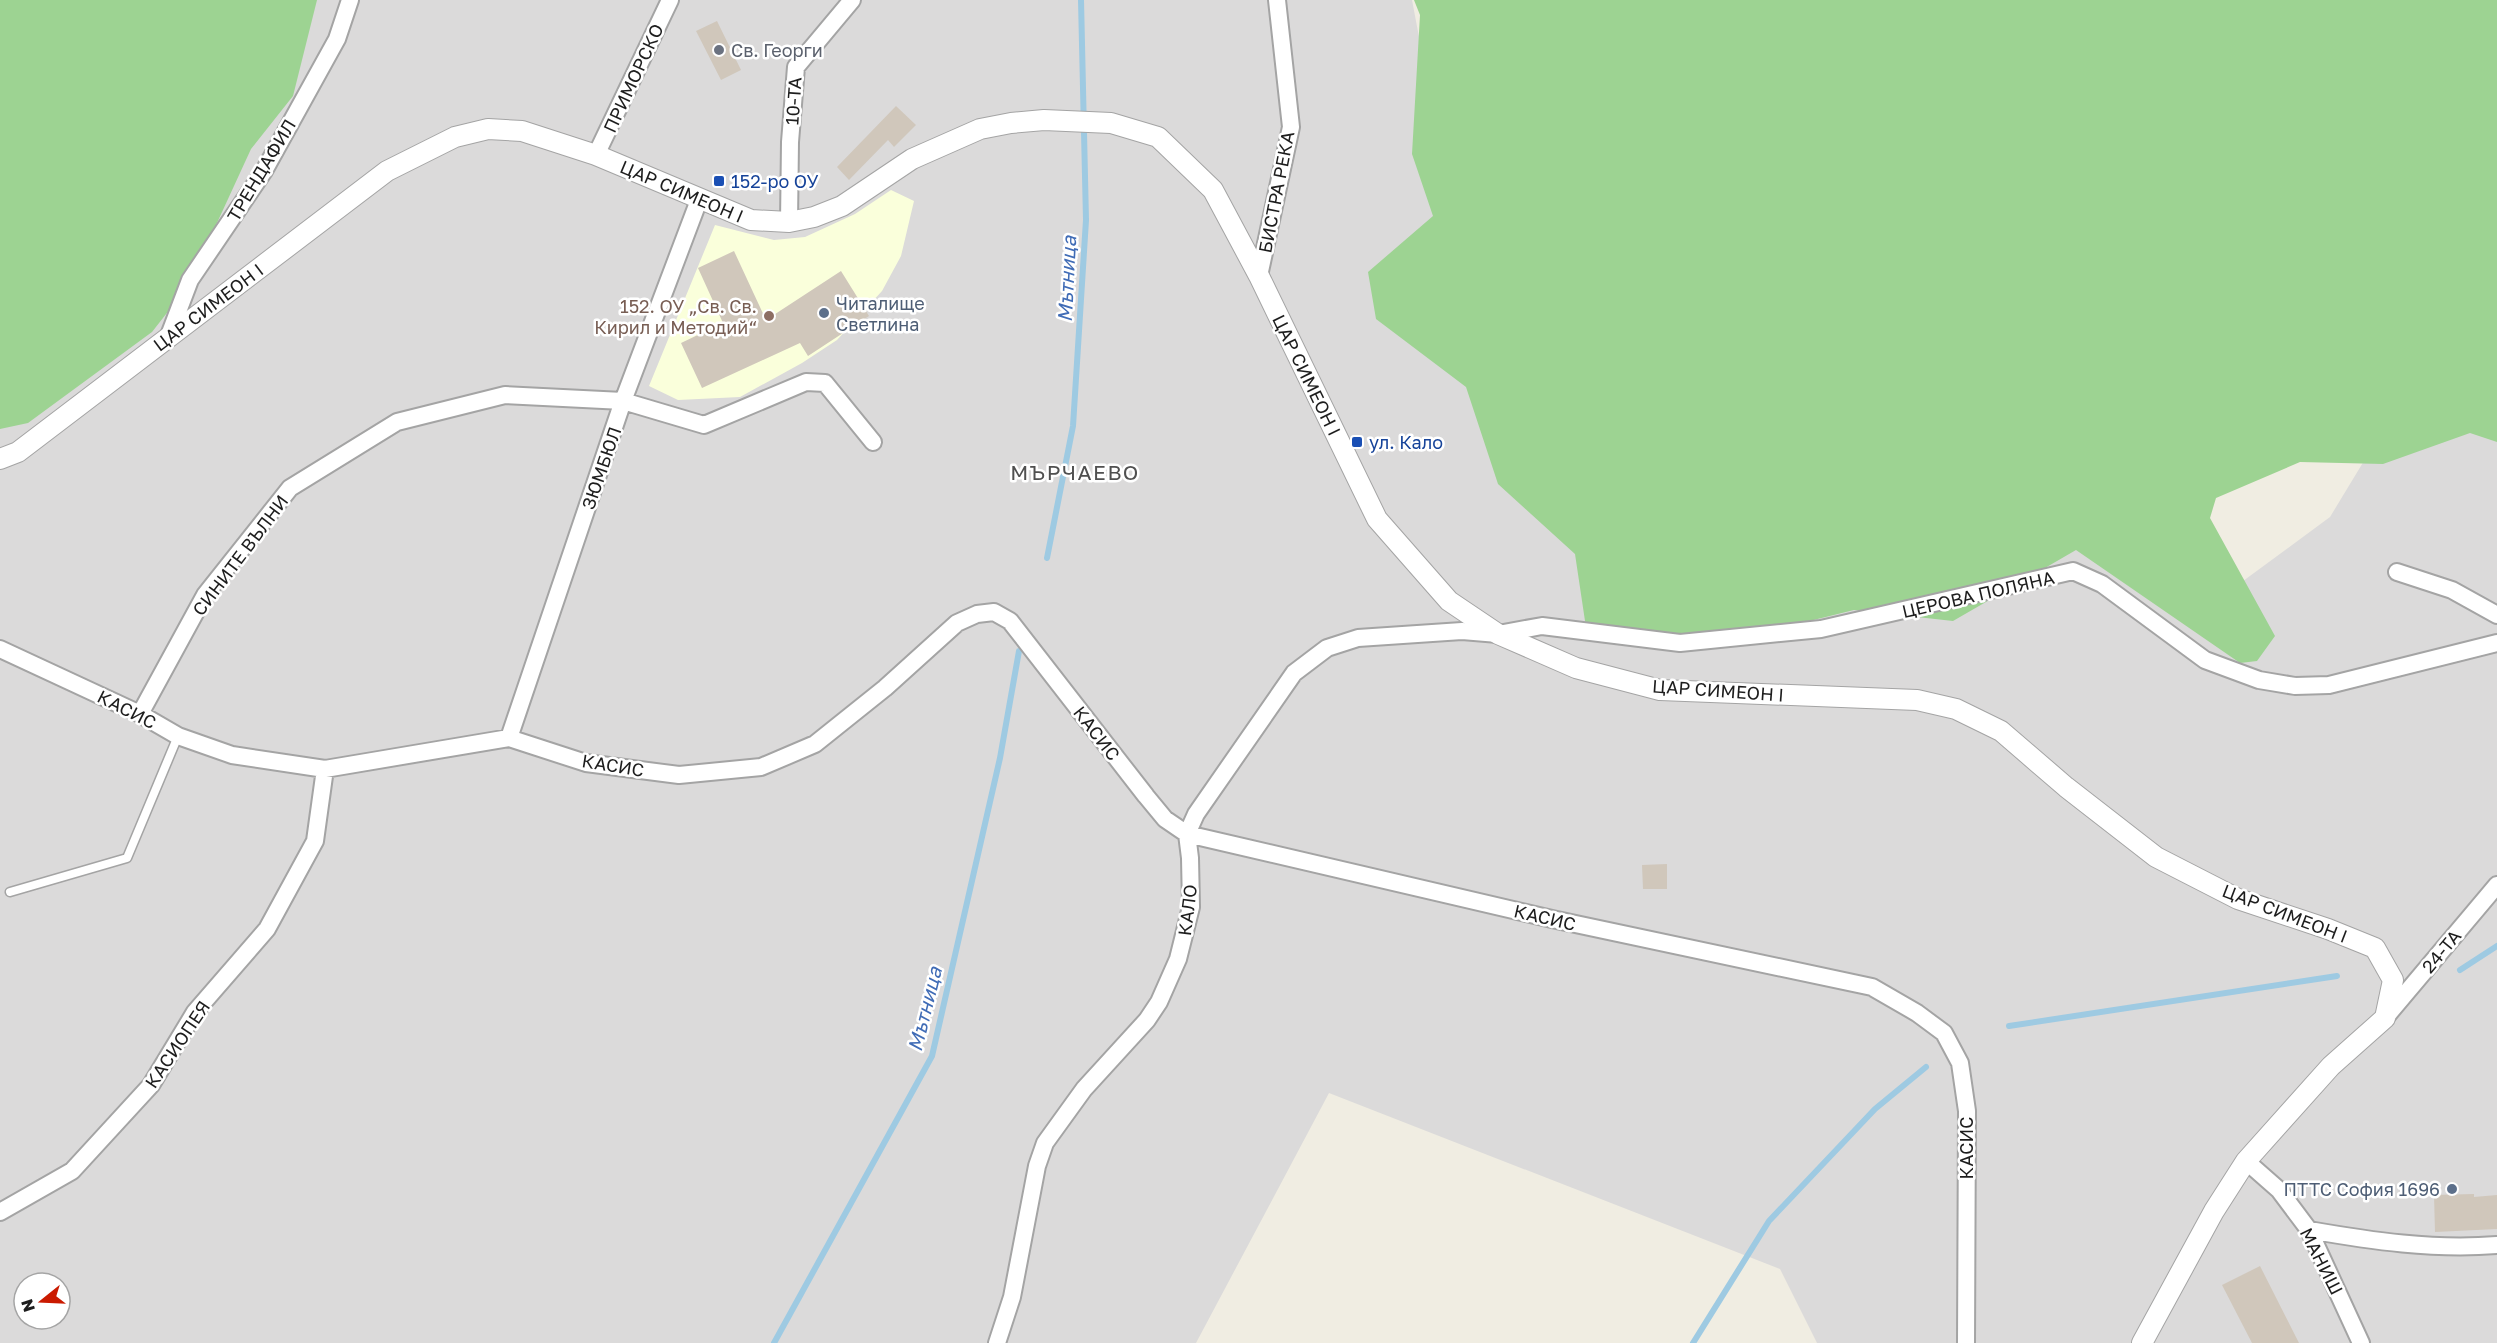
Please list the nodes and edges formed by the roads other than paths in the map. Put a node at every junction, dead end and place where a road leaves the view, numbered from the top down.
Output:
1 (350, 0) edge
2 (670, 0) edge
3 (852, 0) edge
4 (1277, 0) edge
5 (596, 155) junction
6 (699, 200) junction
7 (789, 222) junction
8 (1259, 276) junction
9 (168, 338) junction
10 (623, 401) junction
11 (873, 442) dead end
12 (0, 459) edge
13 (2397, 572) dead end
14 (2497, 615) edge
15 (1498, 634) junction
16 (2497, 643) edge
17 (0, 649) edge
18 (140, 714) junction
19 (178, 736) junction
20 (509, 738) junction
21 (326, 769) junction
22 (1186, 834) junction
23 (2497, 885) edge
24 (10, 892) dead end
25 (2385, 1018) junction
26 (2246, 1161) junction
27 (0, 1212) edge
28 (2309, 1230) junction
29 (2497, 1245) edge
30 (997, 1343) edge
31 (1966, 1343) edge
32 (2142, 1343) edge
33 (2361, 1343) edge

1 - 9 street, ТРЕНДАФИЛ
2 - 5 street, ПРИМОРСКО
3 - 7 street, 10-ТА
4 - 8 street, БИСТРА РЕКА
5 - 6 street, ЦАР СИМЕОН I
5 - 9 street, ЦАР СИМЕОН I
6 - 7 street, ЦАР СИМЕОН I
6 - 10 street, ЗЮМБЮЛ
7 - 8 street, ЦАР СИМЕОН I
8 - 15 street, ЦАР СИМЕОН I
9 - 12 street, ЦАР СИМЕОН I
10 - 11 street, СИНИТЕ ВЪЛНИ
10 - 18 street, СИНИТЕ ВЪЛНИ
10 - 20 street, ЗЮМБЮЛ
13 - 14 street
15 - 16 street, ЦЕРОВА ПОЛЯНА
15 - 22 street
15 - 25 street, ЦАР СИМЕОН I
17 - 18 street, КАСИС
18 - 19 street, КАСИС
19 - 21 street, КАСИС
19 - 24 lane
20 - 21 street, КАСИС
20 - 22 street, КАСИС
21 - 27 street, КАСИОПЕЯ
22 - 30 street, КАЛО
22 - 31 street, КАСИС
23 - 25 street, 24-ТА
25 - 26 street
26 - 28 street, МАНИШ
26 - 32 street
28 - 29 street
28 - 33 street, МАНИШ

